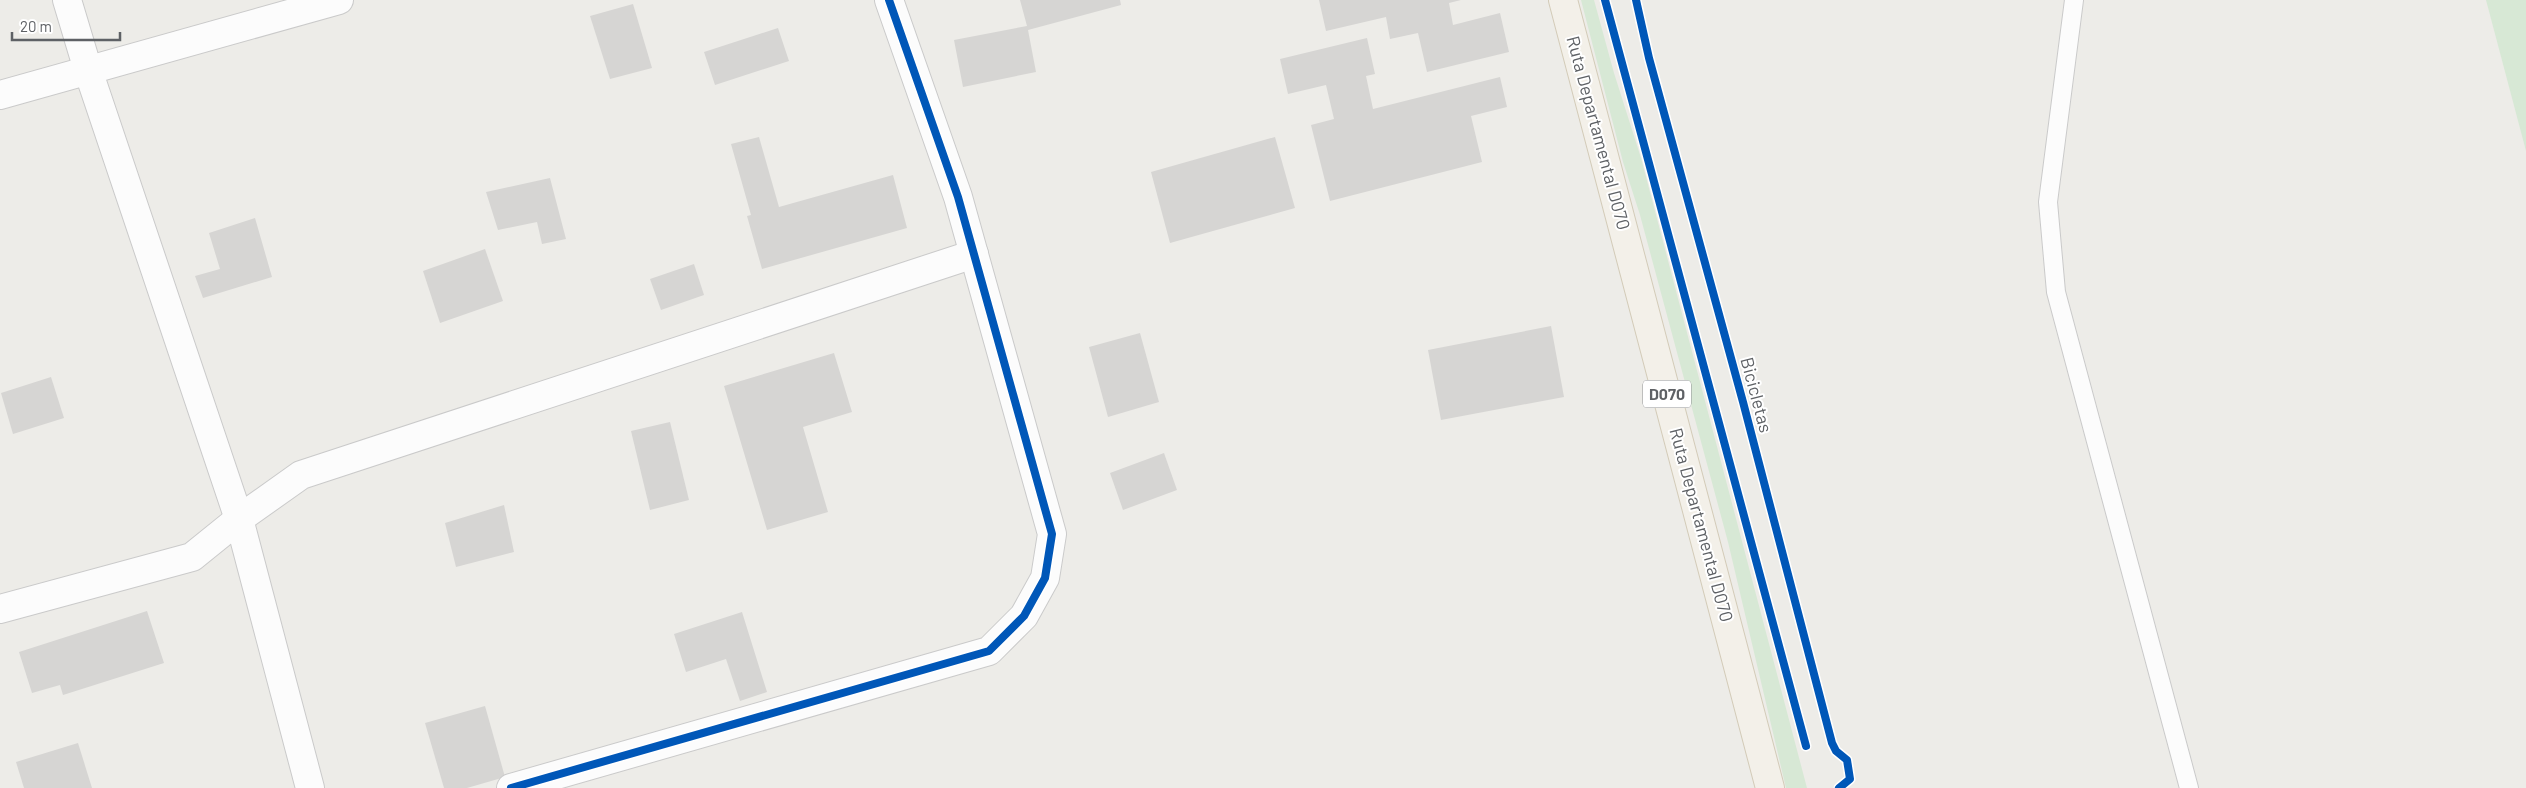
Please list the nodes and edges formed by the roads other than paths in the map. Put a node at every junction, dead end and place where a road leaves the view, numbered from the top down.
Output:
1 (68, 0) edge
2 (340, 0) edge
3 (889, 0) edge
4 (1563, 0) edge
5 (2074, 0) edge
6 (88, 70) junction
7 (0, 95) edge
8 (974, 254) junction
9 (240, 519) junction
10 (0, 609) edge
11 (310, 788) edge
12 (511, 788) edge
13 (1770, 788) edge
14 (2188, 788) edge

1 - 6 street
2 - 6 street
3 - 8 street
4 - 13 main road, Ruta Departamental D070 / D070
5 - 14 lane
6 - 7 street
6 - 9 street
8 - 9 street
8 - 12 street
9 - 10 street
9 - 11 street

